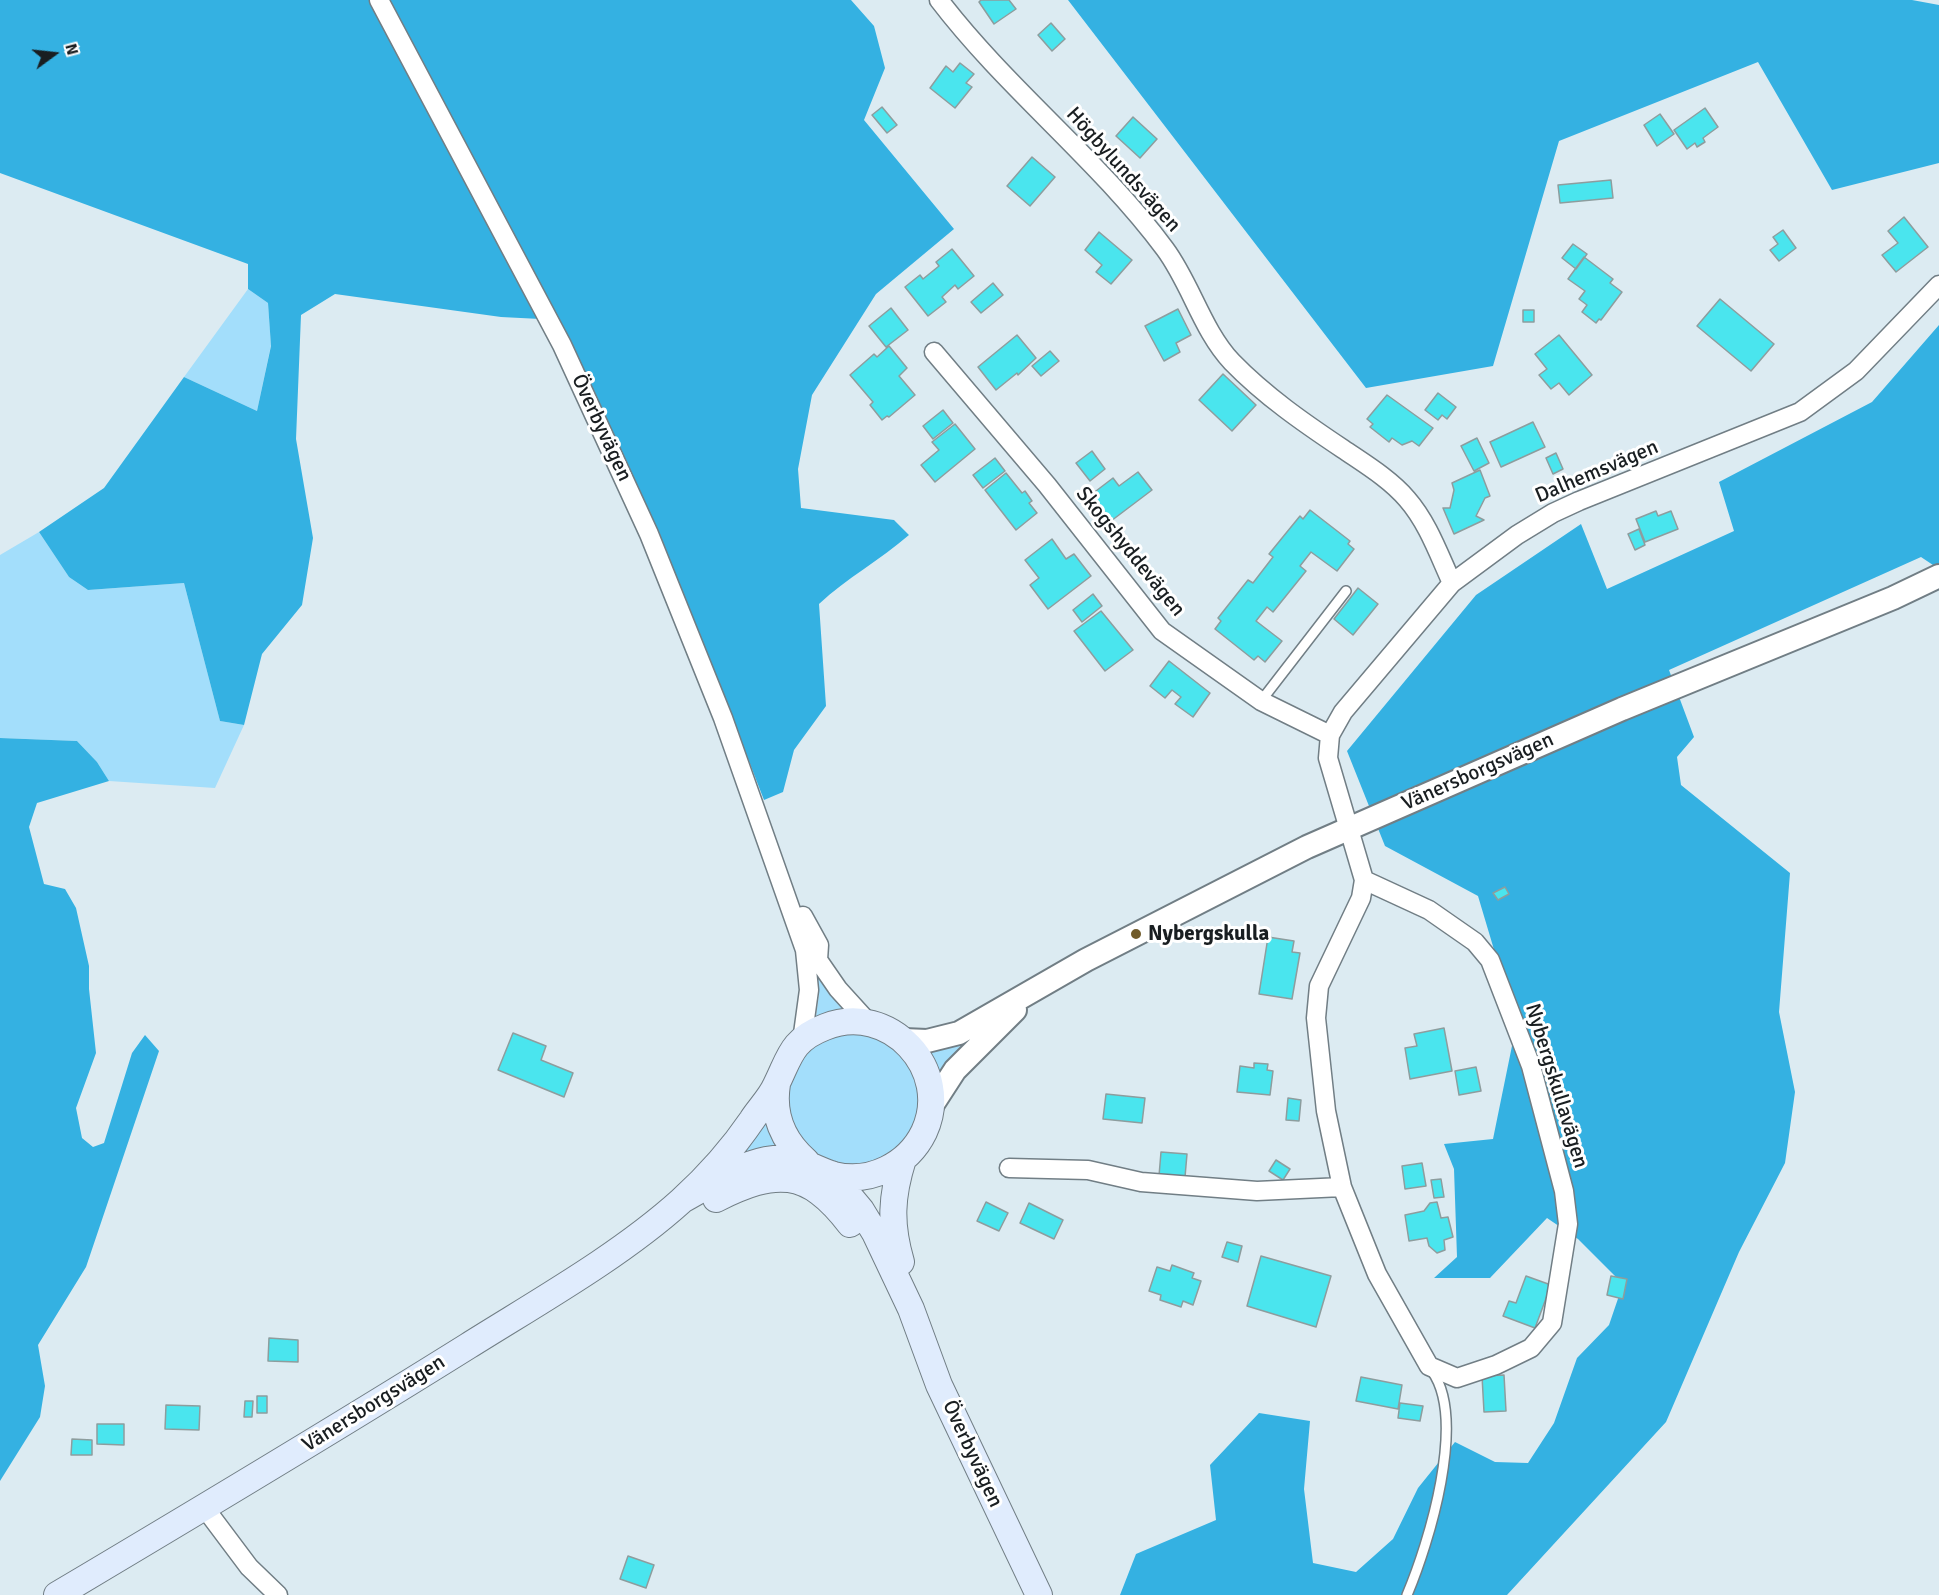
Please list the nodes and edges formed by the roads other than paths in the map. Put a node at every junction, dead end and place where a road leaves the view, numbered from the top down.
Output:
1 (379, 0) edge
2 (939, 0) edge
3 (1939, 285) edge
4 (934, 352) dead end
5 (1939, 576) edge
6 (1452, 583) junction
7 (1346, 591) dead end
8 (1260, 700) junction
9 (1330, 735) junction
10 (1349, 829) junction
11 (781, 875) junction
12 (1364, 880) junction
13 (1030, 993) junction
14 (868, 1022) junction
15 (904, 1040) junction
16 (802, 1041) junction
17 (777, 1084) junction
18 (931, 1107) junction
19 (903, 1159) junction
20 (806, 1161) junction
21 (1009, 1168) dead end
22 (831, 1174) junction
23 (1342, 1187) junction
24 (682, 1200) junction
25 (634, 1238) junction
26 (911, 1309) junction
27 (1429, 1366) junction
28 (939, 1385) junction
29 (204, 1507) junction
30 (57, 1595) edge
31 (278, 1595) edge
32 (1039, 1595) edge
33 (1407, 1595) edge

1 - 11 street, Överbyvägen
2 - 6 street, Högbylundsvägen
3 - 6 street, Dalhemsvägen
4 - 8 street, Skogshyddevägen
5 - 10 street, Vänersborgsvägen
6 - 9 street, Dalhemsvägen
7 - 8 lane
8 - 9 street, Skogshyddevägen
9 - 10 street
10 - 12 street
10 - 13 street, Vänersborgsvägen
11 - 14 street, Överbyvägen
11 - 16 street, Överbyvägen
12 - 23 street
12 - 27 street, Nybergskullavägen
13 - 15 street, Vänersborgsvägen
13 - 18 street, Vänersborgsvägen
14 - 15 main road, Vänersborgsvägen
14 - 16 main road, Vänersborgsvägen
15 - 18 main road
16 - 17 main road, Vänersborgsvägen
17 - 20 main road
17 - 24 main road, Vänersborgsvägen
18 - 19 main road, Vänersborgsvägen
19 - 22 main road, Vänersborgsvägen
19 - 26 main road, Överbyvägen
20 - 22 main road, Vänersborgsvägen
20 - 24 main road, Vänersborgsvägen
21 - 23 street
22 - 26 main road, Överbyvägen
23 - 27 street
24 - 25 main road, Vänersborgsvägen
25 - 28 main road
25 - 29 main road, Vänersborgsvägen
26 - 28 main road, Överbyvägen
27 - 33 lane
28 - 32 main road, Överbyvägen
29 - 30 main road, Vänersborgsvägen
29 - 31 street

